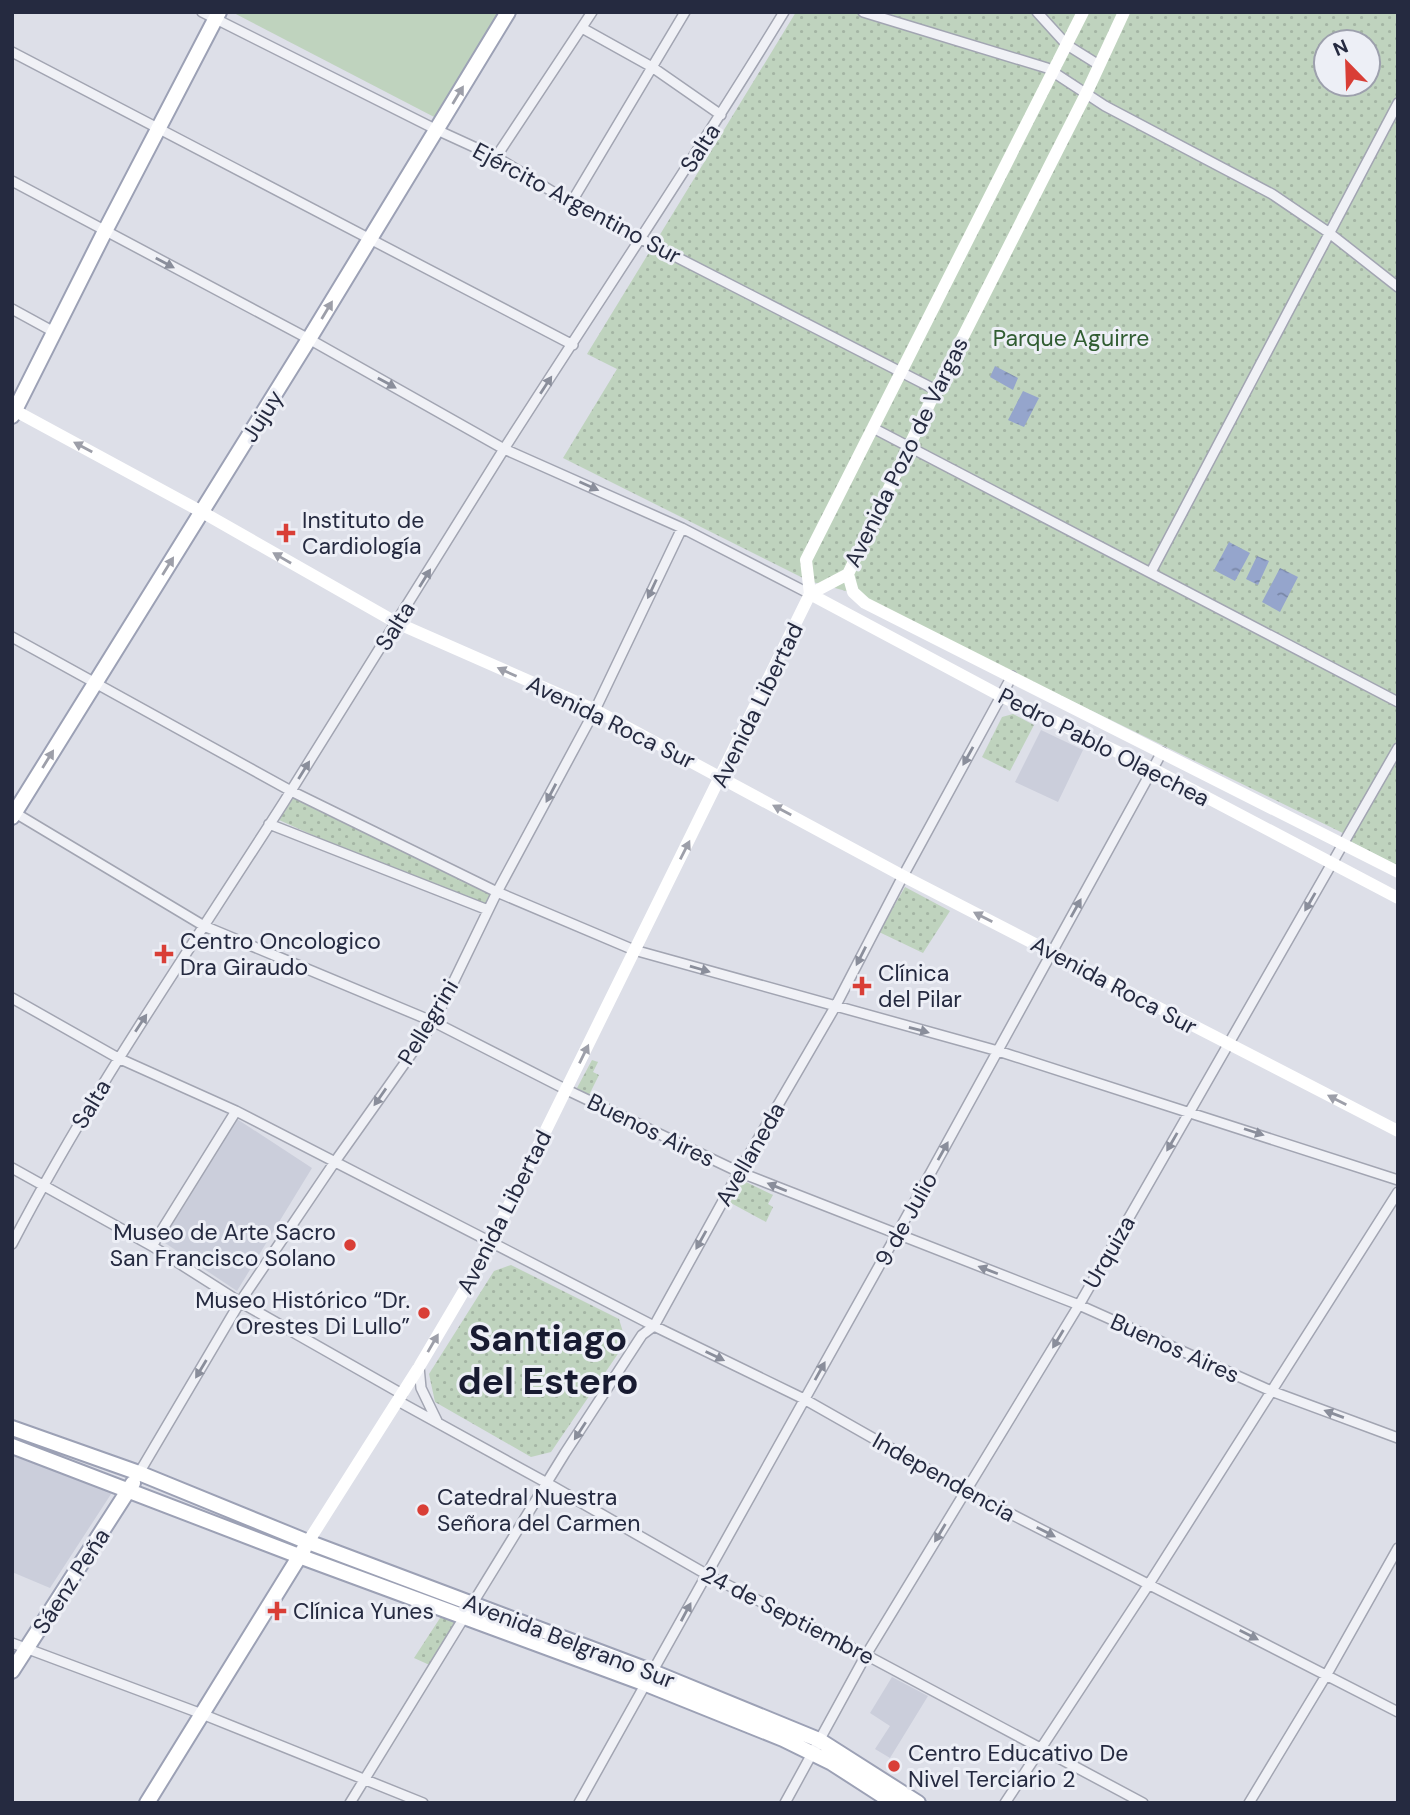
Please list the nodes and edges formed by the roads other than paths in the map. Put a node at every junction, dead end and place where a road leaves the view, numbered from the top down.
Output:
1 (202, 12) edge
2 (508, 12) edge
3 (592, 12) edge
4 (685, 12) edge
5 (784, 12) edge
6 (863, 12) edge
7 (1037, 12) edge
8 (1083, 12) edge
9 (1124, 12) edge
10 (218, 16) edge
11 (582, 28) junction
12 (1068, 45) junction
13 (12, 52) edge
14 (1099, 65) junction
15 (652, 67) junction
16 (1053, 72) junction
17 (1086, 93) junction
18 (1398, 103) edge
19 (721, 115) junction
20 (158, 129) junction
21 (437, 130) junction
22 (496, 157) junction
23 (12, 181) edge
24 (571, 203) junction
25 (105, 230) junction
26 (1328, 232) junction
27 (370, 238) junction
28 (642, 240) junction
29 (1398, 286) edge
30 (12, 309) edge
31 (54, 332) junction
32 (309, 339) junction
33 (573, 345) junction
34 (902, 372) junction
35 (936, 390) junction
36 (13, 412) edge
37 (873, 428) junction
38 (909, 448) junction
39 (504, 449) junction
40 (202, 512) junction
41 (682, 528) junction
42 (1151, 572) junction
43 (848, 574) junction
44 (810, 594) junction
45 (397, 623) junction
46 (12, 637) edge
47 (1012, 676) junction
48 (96, 682) junction
49 (1001, 696) junction
50 (1398, 702) edge
51 (595, 710) junction
52 (1398, 748) edge
53 (1163, 752) junction
54 (1153, 769) junction
55 (722, 778) junction
56 (291, 791) junction
57 (13, 814) edge
58 (269, 824) junction
59 (1344, 843) junction
60 (1331, 864) junction
61 (1398, 872) edge
62 (903, 876) junction
63 (497, 892) junction
64 (1398, 898) edge
65 (488, 910) junction
66 (204, 926) junction
67 (634, 950) junction
68 (1052, 952) junction
69 (12, 998) edge
70 (835, 1007) junction
71 (434, 1022) junction
72 (1228, 1044) junction
73 (998, 1051) junction
74 (118, 1058) junction
75 (567, 1090) junction
76 (236, 1111) junction
77 (1189, 1111) junction
78 (1398, 1131) edge
79 (334, 1163) junction
80 (12, 1168) edge
81 (739, 1172) junction
82 (1398, 1180) edge
83 (42, 1186) junction
84 (1398, 1192) edge
85 (897, 1234) junction
86 (490, 1242) junction
87 (12, 1244) edge
88 (152, 1246) junction
89 (240, 1302) junction
90 (1079, 1305) junction
91 (654, 1326) junction
92 (419, 1367) junction
93 (1271, 1391) junction
94 (400, 1397) junction
95 (804, 1399) junction
96 (437, 1421) junction
97 (12, 1428) edge
98 (1398, 1438) edge
99 (12, 1446) edge
100 (139, 1472) junction
101 (547, 1483) junction
102 (129, 1490) junction
103 (966, 1491) junction
104 (308, 1542) junction
105 (1398, 1548) edge
106 (299, 1556) junction
107 (706, 1574) junction
108 (1149, 1584) junction
109 (473, 1604) junction
110 (466, 1618) junction
111 (12, 1643) edge
112 (27, 1648) junction
113 (866, 1655) junction
114 (12, 1671) edge
115 (1327, 1674) junction
116 (650, 1678) junction
117 (1398, 1712) edge
118 (202, 1714) junction
119 (815, 1746) junction
120 (1040, 1749) junction
121 (363, 1780) junction
122 (147, 1803) edge
123 (349, 1803) edge
124 (423, 1803) edge
125 (579, 1803) edge
126 (785, 1803) edge
127 (894, 1803) edge
128 (918, 1803) edge
129 (1004, 1803) edge
130 (1143, 1803) edge
131 (1249, 1803) edge

1 - 10 street, Ejército Argentino Sur
21 -> 2 main road, Jujuy
3 - 11 street
4 - 15 street
5 - 19 street, Salta
6 - 16 street
7 - 12 street
8 - 12 street, Avenida Pozo de Vargas
9 - 14 street, Avenida Pozo de Vargas
10 - 20 main road
10 - 21 street, Ejército Argentino Sur
11 - 15 street
11 - 22 street
12 - 14 street
12 - 16 street, Avenida Pozo de Vargas
13 - 20 street
14 - 17 street, Avenida Pozo de Vargas
15 - 19 street
15 - 24 street
16 - 17 street
16 - 34 street, Avenida Pozo de Vargas
17 - 26 street
17 - 35 street, Avenida Pozo de Vargas
18 - 26 street
19 - 28 street, Salta
20 - 25 main road
20 - 27 street
21 - 22 street, Ejército Argentino Sur
21 - 27 main road, Jujuy
22 - 24 street, Ejército Argentino Sur
23 - 25 street
24 - 28 street, Ejército Argentino Sur
25 - 31 main road
25 -> 32 street
26 - 29 street
26 - 42 street
32 -> 27 main road, Jujuy
27 - 33 street
28 - 33 street, Salta
28 - 34 street, Ejército Argentino Sur
30 - 31 street
31 - 36 main road
32 -> 39 street
32 - 40 main road, Jujuy
39 -> 33 street, Salta
34 - 35 street, Ejército Argentino Sur
34 - 37 street, Avenida Pozo de Vargas
35 - 38 street, Avenida Pozo de Vargas
40 -> 36 street, Avenida Roca Sur
37 - 38 street
37 - 44 street, Avenida Pozo de Vargas
38 - 42 street
38 - 43 street, Avenida Pozo de Vargas
39 -> 41 street
45 -> 39 street, Salta
45 -> 40 street, Avenida Roca Sur
48 -> 40 main road, Jujuy
41 - 44 street
41 -> 51 street, Pellegrini
42 - 50 street
43 - 44 street, Avenida Pozo de Vargas
43 - 47 street, Pedro Pablo Olaechea
44 - 49 street, Pedro Pablo Olaechea
44 - 55 street, Avenida Libertad
51 -> 45 street, Avenida Roca Sur
56 -> 45 street, Salta
46 - 48 street
47 - 49 street, Avellaneda
47 - 53 street, Pedro Pablo Olaechea
48 - 56 street
57 -> 48 main road, Jujuy
49 - 54 street, Pedro Pablo Olaechea
49 -> 62 street, Avellaneda
51 - 55 street, Avenida Roca Sur
51 -> 63 street, Pellegrini
52 - 59 street, Urquiza
53 - 54 street, 9 de Julio
53 - 59 street, Pedro Pablo Olaechea
54 - 60 street, Pedro Pablo Olaechea
68 -> 54 street, 9 de Julio
62 -> 55 street, Avenida Roca Sur
67 -> 55 street, Avenida Libertad
56 - 58 street, Salta
56 - 63 street
57 - 66 street, Buenos Aires
58 - 65 street
58 - 66 street, Salta
59 - 60 street, Urquiza
59 - 61 street, Pedro Pablo Olaechea
60 - 64 street, Pedro Pablo Olaechea
60 -> 72 street, Urquiza
68 -> 62 street, Avenida Roca Sur
62 -> 70 street, Avellaneda
63 - 65 street, Pellegrini
63 - 67 street
65 - 71 street, Pellegrini
66 - 71 street, Buenos Aires
74 -> 66 street, Salta
67 -> 70 street
75 -> 67 street, Avenida Libertad
68 - 72 street, Avenida Roca Sur
68 - 73 street, 9 de Julio
69 - 74 street, Independencia
70 -> 73 street
70 - 81 street, Avellaneda
71 - 75 street, Buenos Aires
71 -> 79 street, Pellegrini
72 - 77 street, Urquiza
78 -> 72 street, Avenida Roca Sur
73 - 77 street
85 -> 73 street, 9 de Julio
74 - 76 street, Independencia
74 - 83 street, Salta
75 - 81 street, Buenos Aires
75 - 86 street, Avenida Libertad
76 - 79 street, Independencia
76 - 88 street
77 -> 82 street
77 -> 90 street, Urquiza
79 - 86 street, Independencia
79 - 89 street, Pellegrini
80 - 83 street, 24 de Septiembre
85 -> 81 street, Buenos Aires
81 -> 91 street, Avellaneda
83 - 87 street, Salta
83 - 88 street, 24 de Septiembre
84 - 93 street
90 -> 85 street, Buenos Aires
95 -> 85 street, 9 de Julio
86 - 91 street, Independencia
92 -> 86 street, Avenida Libertad
88 - 89 street, 24 de Septiembre
89 - 94 street, 24 de Septiembre
89 -> 100 street, Pellegrini
90 - 93 street, Buenos Aires
90 -> 103 street, Urquiza
91 -> 95 street, Independencia
91 -> 101 street, Avellaneda
92 - 94 street, Avenida Libertad
92 - 96 street
98 -> 93 street, Buenos Aires
93 - 108 street
94 - 96 street, 24 de Septiembre
94 - 104 street, Avenida Libertad
95 - 103 street, Independencia
95 - 107 street, 9 de Julio
96 - 101 street, 24 de Septiembre
97 - 100 main road, Avenida Belgrano Sur
99 - 102 main road, Avenida Belgrano Sur
100 - 102 main road, Pellegrini
100 - 104 main road, Avenida Belgrano Sur
101 - 107 street, 24 de Septiembre
101 - 109 street, Avellaneda
102 - 106 main road, Avenida Belgrano Sur
102 - 112 main road, Sáenz Peña
103 -> 108 street, Independencia
103 -> 113 street, Urquiza
104 - 106 main road, Avenida Libertad
104 - 109 main road, Avenida Belgrano Sur
105 - 115 street
106 - 110 main road, Avenida Belgrano Sur
106 - 118 main road, Avenida Libertad
107 - 113 street, 24 de Septiembre
116 -> 107 street, 9 de Julio
108 -> 115 street, Independencia
108 - 120 street
109 - 110 street, Avellaneda
109 - 116 main road, Avenida Belgrano Sur
110 - 116 main road, Avenida Belgrano Sur
110 - 121 street, Avellaneda
111 - 112 street
112 - 114 main road, Sáenz Peña
112 - 118 street
113 - 119 street, Urquiza
113 - 120 street, 24 de Septiembre
115 - 117 street, Independencia
115 - 131 street
116 - 119 main road, Avenida Belgrano Sur
116 - 125 street, 9 de Julio
118 - 121 street
118 - 122 main road, Avenida Libertad
119 - 126 street, Urquiza
119 - 127 main road, Avenida Belgrano Sur
119 - 128 main road, Avenida Belgrano Sur
120 - 129 street
120 - 130 street, 24 de Septiembre
121 - 123 street, Avellaneda
121 - 124 street

